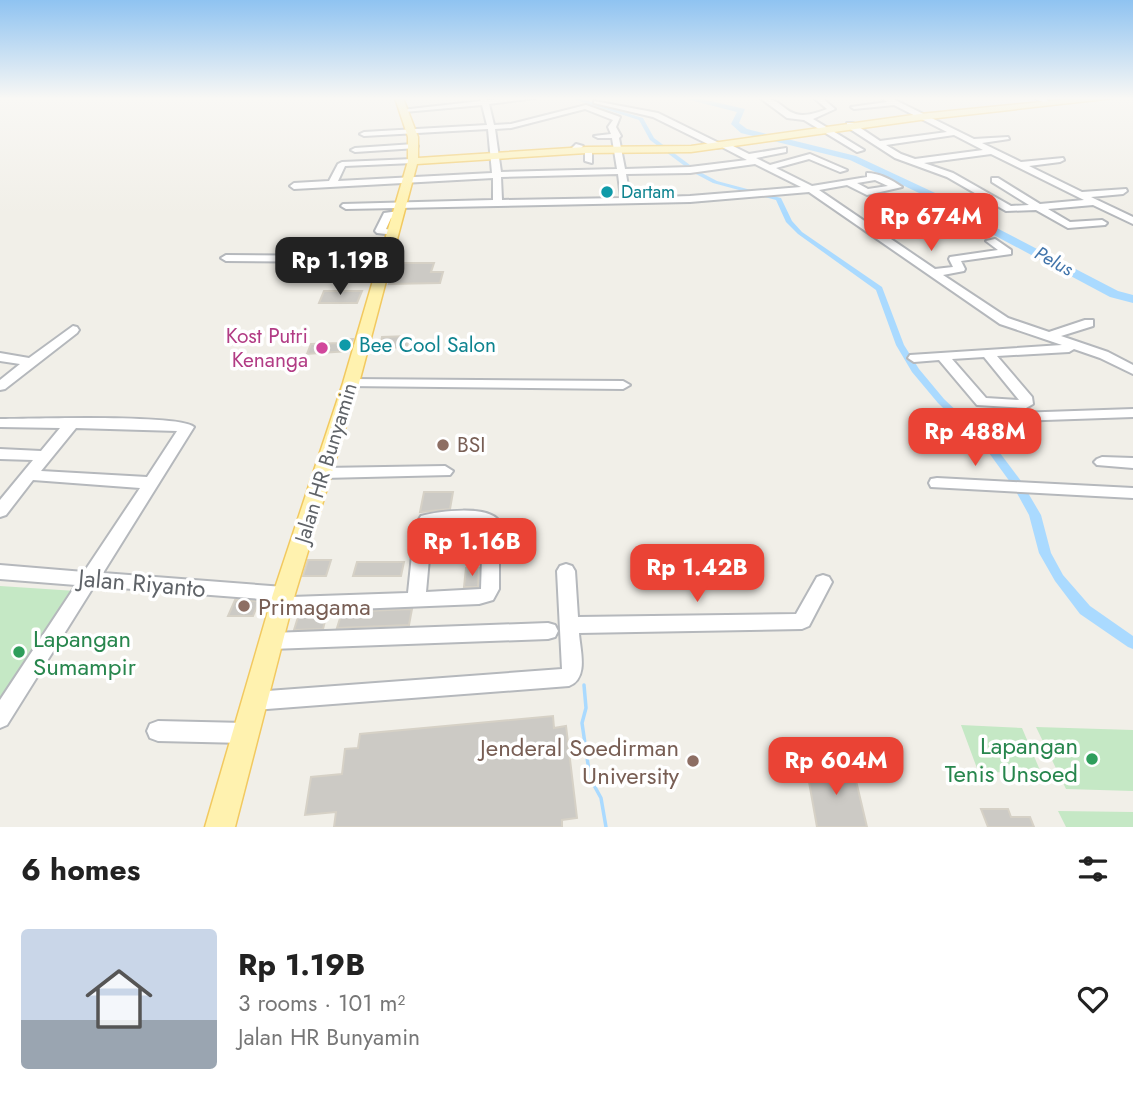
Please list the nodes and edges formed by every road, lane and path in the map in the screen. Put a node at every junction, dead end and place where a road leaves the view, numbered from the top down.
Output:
1 (617, 136) edge
2 (412, 137) edge
3 (491, 137) edge
4 (616, 137) edge
5 (701, 137) edge
6 (781, 137) edge
7 (837, 137) edge
8 (869, 137) edge
9 (920, 137) edge
10 (966, 137) edge
11 (1005, 139) dead end
12 (902, 140) junction
13 (974, 141) junction
14 (877, 144) junction
15 (721, 146) junction
16 (588, 148) junction
17 (616, 149) junction
18 (943, 149) dead end
19 (355, 150) dead end
20 (783, 150) dead end
21 (860, 150) dead end
22 (992, 151) junction
23 (414, 154) junction
24 (493, 156) junction
25 (753, 159) junction
26 (1060, 160) dead end
27 (912, 162) junction
28 (1020, 165) junction
29 (771, 167) junction
30 (930, 168) junction
31 (620, 170) junction
32 (843, 170) dead end
33 (920, 172) dead end
34 (496, 174) junction
35 (1038, 174) junction
36 (878, 177) junction
37 (826, 178) dead end
38 (995, 180) junction
39 (407, 181) junction
40 (848, 182) junction
41 (968, 183) junction
42 (332, 185) junction
43 (294, 186) dead end
44 (811, 190) junction
45 (1124, 191) dead end
46 (1082, 196) junction
47 (626, 200) junction
48 (1096, 202) junction
49 (497, 203) junction
50 (346, 206) dead end
51 (1039, 208) junction
52 (398, 217) junction
53 (1133, 221) edge
54 (1102, 223) dead end
55 (992, 241) dead end
56 (360, 248) dead end
57 (226, 258) dead end
58 (351, 259) junction
59 (383, 262) junction
60 (932, 273) junction
61 (1089, 323) dead end
62 (73, 330) dead end
63 (1046, 337) junction
64 (1079, 347) junction
65 (987, 353) junction
66 (942, 356) junction
67 (914, 358) dead end
68 (3, 360) edge
69 (31, 362) junction
70 (1133, 370) edge
71 (351, 383) junction
72 (623, 385) dead end
73 (0, 386) edge
74 (1133, 413) edge
75 (962, 419) dead end
76 (0, 422) edge
77 (72, 423) junction
78 (0, 454) edge
79 (45, 456) junction
80 (1102, 462) dead end
81 (1133, 463) edge
82 (445, 471) dead end
83 (323, 473) junction
84 (29, 475) junction
85 (151, 482) junction
86 (937, 484) dead end
87 (1133, 493) edge
88 (0, 511) edge
89 (0, 572) edge
90 (566, 572) dead end
91 (91, 578) junction
92 (823, 582) dead end
93 (416, 599) junction
94 (283, 600) junction
95 (571, 625) junction
96 (548, 631) dead end
97 (271, 641) junction
98 (254, 701) junction
99 (0, 718) edge
100 (158, 731) dead end
101 (245, 733) junction
102 (220, 827) edge

1 - 17 street
2 - 23 main road, Jalan HR Bunyamin
3 - 24 street
4 - 16 street
5 - 15 street
6 - 15 main road
7 - 21 street
8 - 14 street
9 - 12 street
10 - 13 street
11 - 13 street
12 - 14 street
12 - 18 street
13 - 22 street
14 - 27 street
15 - 17 main road
15 - 25 street
16 - 17 main road
16 - 24 main road
17 - 31 street
19 - 23 street
20 - 25 street
22 - 27 street
22 - 28 street
23 - 24 main road
23 - 39 main road, Jalan HR Bunyamin
23 - 42 street
24 - 34 street
25 - 29 street
25 - 31 street
26 - 28 street
27 - 30 street
28 - 35 street
29 - 32 street
29 - 44 street
30 - 33 street
30 - 41 street
31 - 34 street
31 - 47 street
34 - 39 street
34 - 49 street
35 - 38 street
35 - 46 street
36 - 37 street
36 - 40 street
36 - 40 street
38 - 41 street
38 - 51 street
39 - 42 street
39 - 52 main road, Jalan HR Bunyamin
40 - 44 street
41 - 51 street
42 - 43 street
44 - 47 street
44 - 60 street
45 - 46 street
46 - 48 street
47 - 49 street
48 - 51 street
48 - 53 street
49 - 52 street
50 - 52 street
51 - 54 street
52 - 59 main road, Jalan HR Bunyamin
55 - 60 street
56 - 58 street
57 - 58 street
58 - 59 street
59 - 71 main road, Jalan HR Bunyamin
60 - 63 street
61 - 63 street
62 - 69 street
63 - 64 street
64 - 65 street
64 - 70 street
65 - 66 street
65 - 66 street
66 - 67 street
68 - 69 street
69 - 73 street
71 - 72 street
71 - 83 main road, Jalan HR Bunyamin
74 - 75 street
76 - 77 street
77 - 79 street
77 - 85 street
78 - 79 street
79 - 84 street
80 - 81 street
82 - 83 street
83 - 94 main road, Jalan HR Bunyamin
84 - 85 street
84 - 88 street
85 - 91 street
86 - 87 street
89 - 91 street, Jalan Riyanto
90 - 95 street
91 - 94 street, Jalan Riyanto
91 - 99 street
92 - 95 street
93 - 93 street, Jalan Riyanto
93 - 94 street, Jalan Riyanto
94 - 97 main road, Jalan HR Bunyamin
95 - 98 street
96 - 97 street
97 - 98 main road, Jalan HR Bunyamin
98 - 101 main road, Jalan HR Bunyamin
100 - 101 street
101 - 102 main road, Jalan HR Bunyamin

